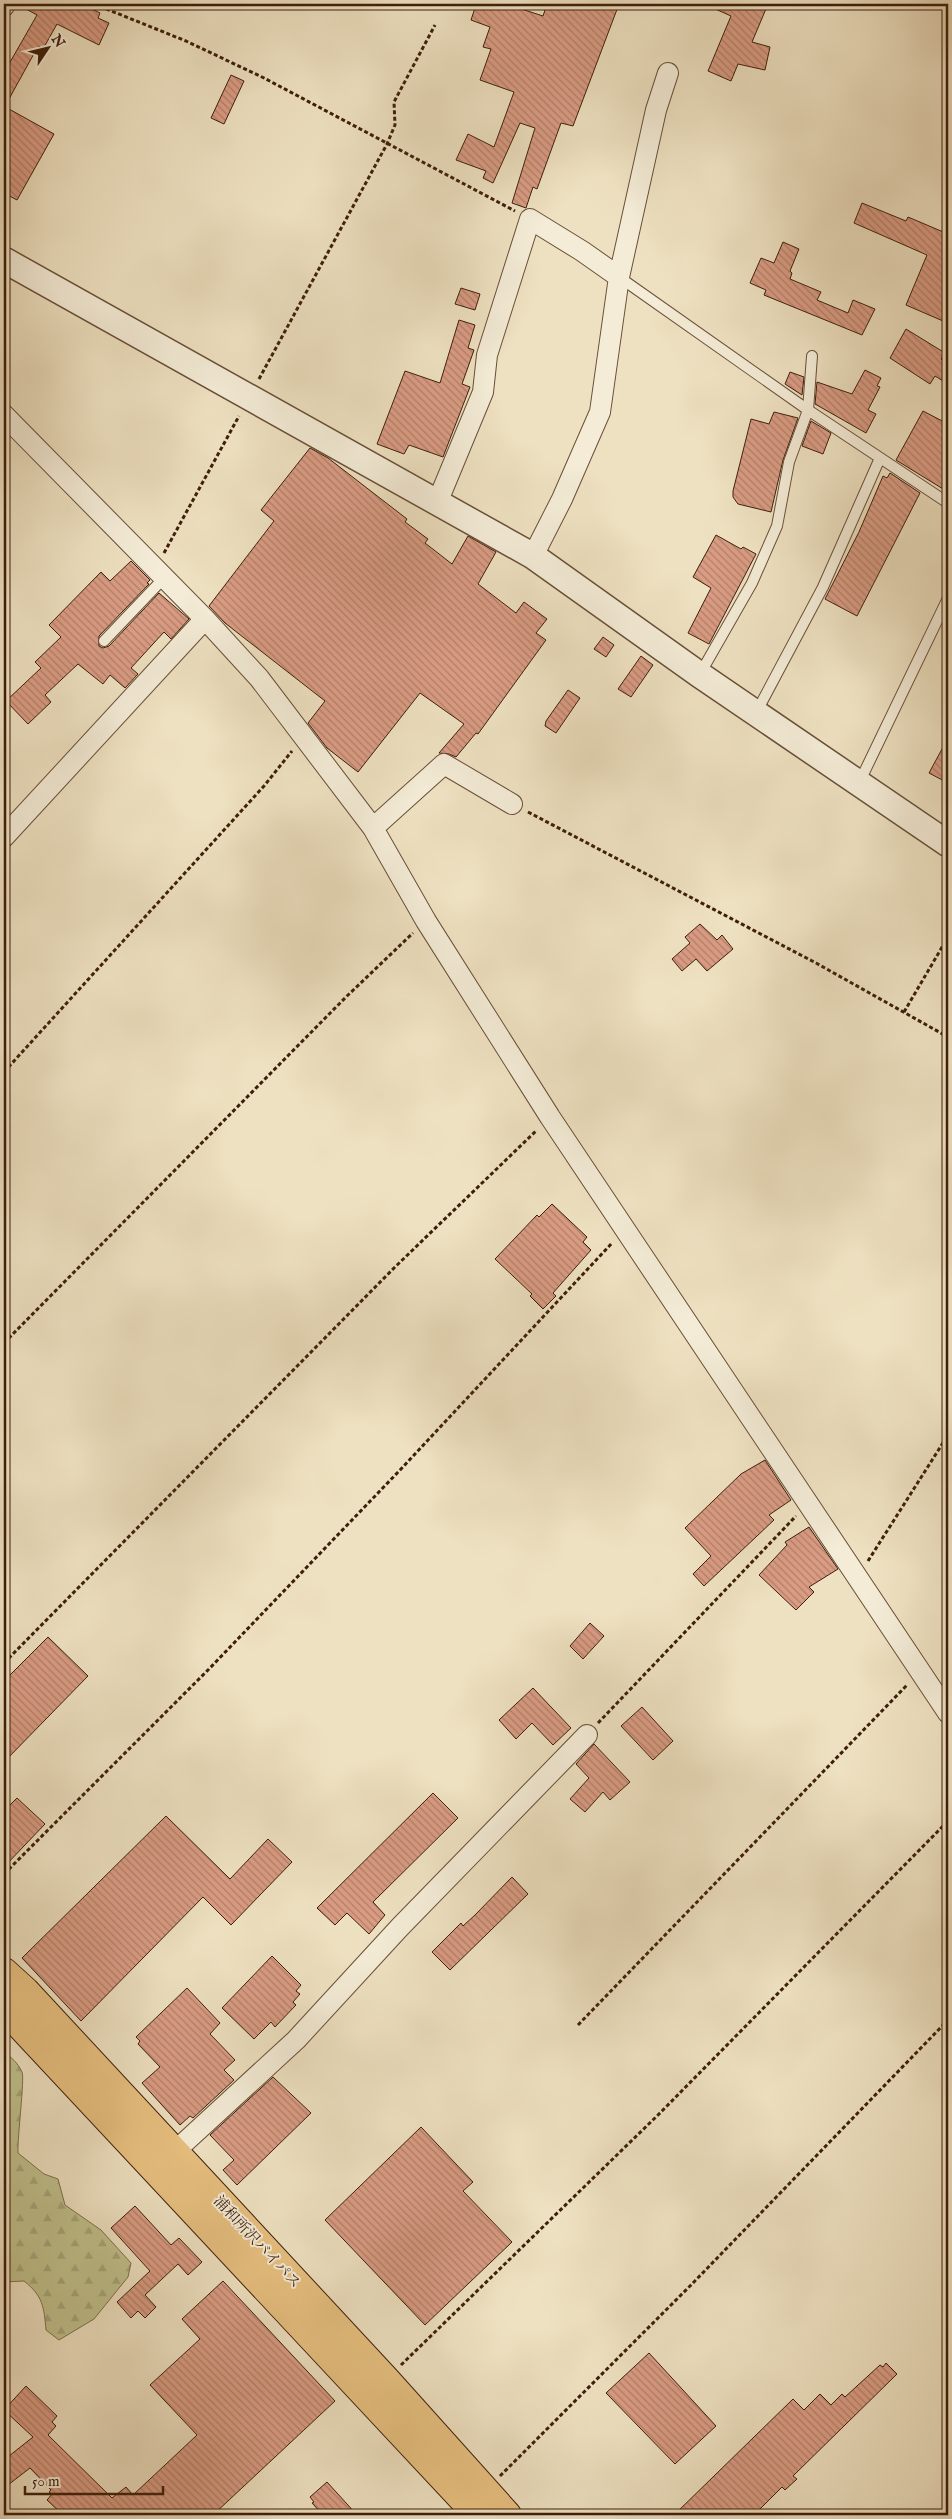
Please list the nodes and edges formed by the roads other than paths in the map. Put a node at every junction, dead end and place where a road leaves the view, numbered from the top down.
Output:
1 (668, 73) dead end
2 (4, 260) edge
3 (619, 277) junction
4 (812, 356) dead end
5 (808, 410) junction
6 (4, 415) edge
7 (880, 458) junction
8 (437, 503) junction
9 (948, 503) edge
10 (533, 556) junction
11 (160, 573) junction
12 (948, 598) edge
13 (205, 618) junction
14 (104, 641) dead end
15 (700, 675) junction
16 (756, 713) junction
17 (859, 783) junction
18 (512, 804) road end
19 (373, 828) junction
20 (4, 837) edge
21 (948, 844) edge
22 (948, 1713) edge
23 (587, 1735) road end
24 (4, 1972) edge
25 (4, 2008) edge
26 (173, 2153) junction
27 (481, 2503) edge
28 (507, 2515) edge

1 - 3 street
2 - 8 street
3 - 5 lane
3 - 8 street
3 - 10 street
4 - 5 lane
5 - 7 lane
5 - 15 lane
6 - 11 street
7 - 9 lane
7 - 16 lane
8 - 10 street
10 - 15 street
11 - 13 street
11 - 14 lane
12 - 17 lane
13 - 19 street
13 - 20 street
15 - 16 street
16 - 17 street
17 - 21 street
18 - 19 street
19 - 22 street
23 - 26 street
24 - 26 highway, 浦和所沢バイパス
25 - 27 highway, 浦和所沢バイパス
26 - 27 highway, 浦和所沢バイパス
27 - 28 highway, 浦和所沢バイパス

